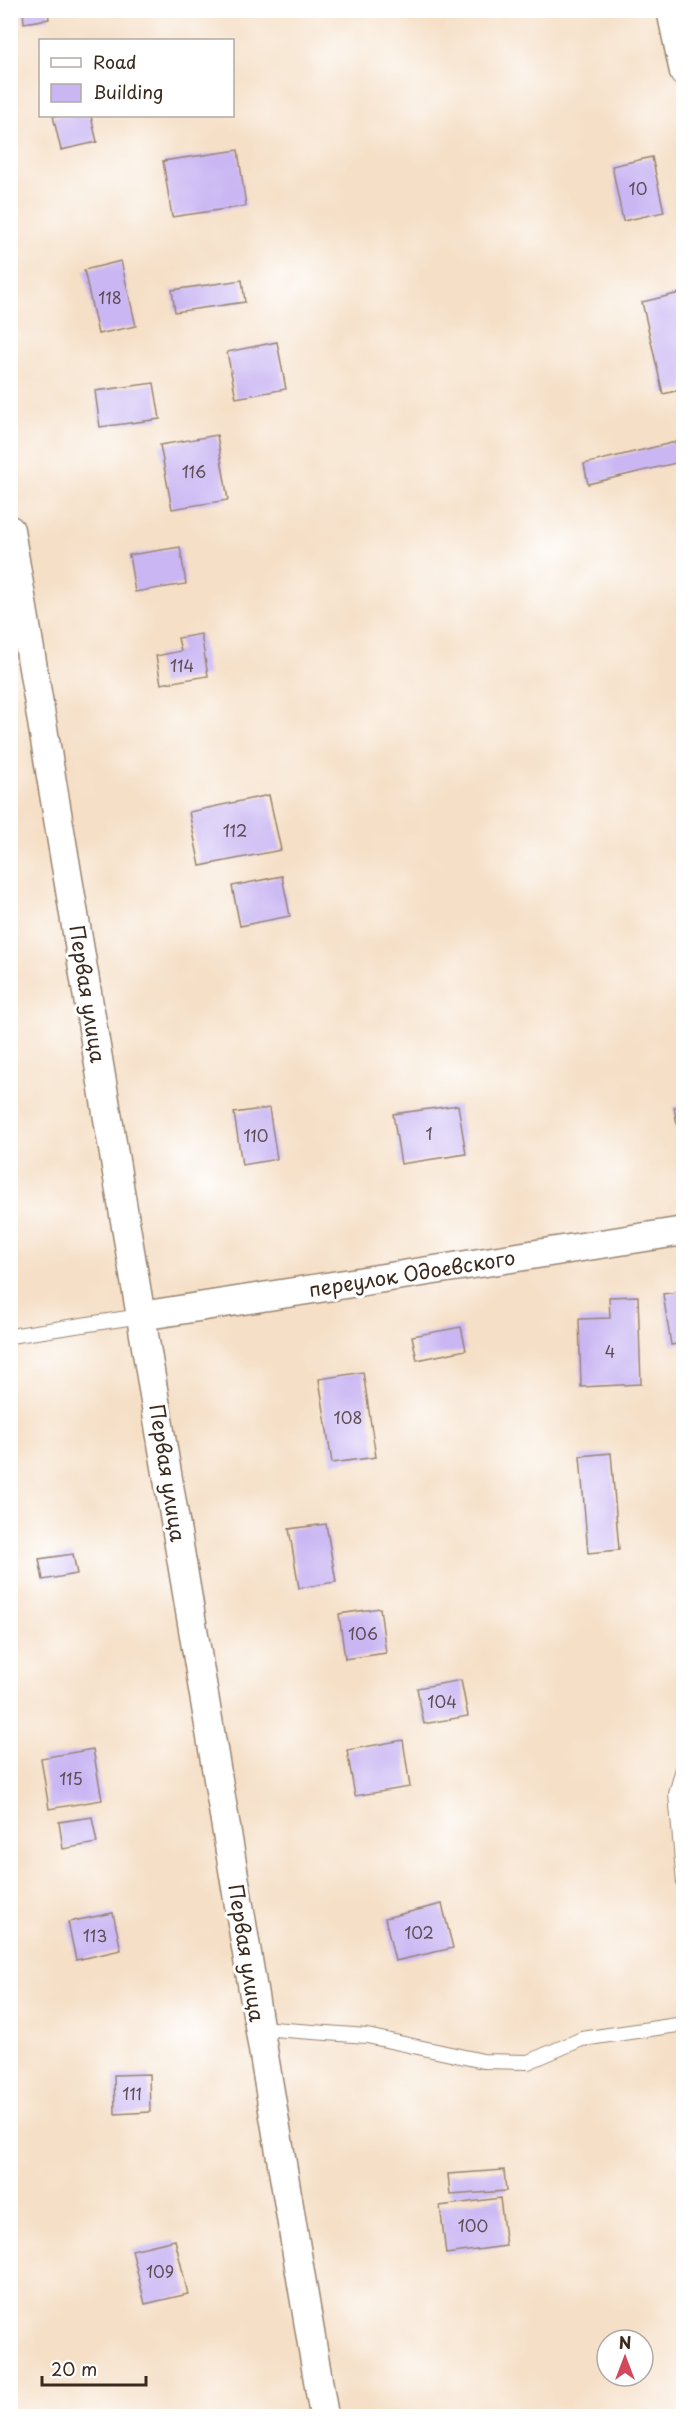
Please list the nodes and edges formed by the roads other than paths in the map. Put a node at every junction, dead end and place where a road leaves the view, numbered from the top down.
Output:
1 (671, 10) edge
2 (684, 72) edge
3 (10, 530) edge
4 (684, 1231) edge
5 (141, 1316) junction
6 (10, 1336) edge
7 (684, 1765) edge
8 (684, 1883) edge
9 (684, 2024) edge
10 (259, 2028) junction
11 (324, 2416) edge

1 - 2 street
3 - 5 street, Первая улица
4 - 5 street, переулок Одоевского
5 - 6 lane
5 - 10 street, Первая улица
7 - 8 lane
9 - 10 lane
10 - 11 street, Первая улица

